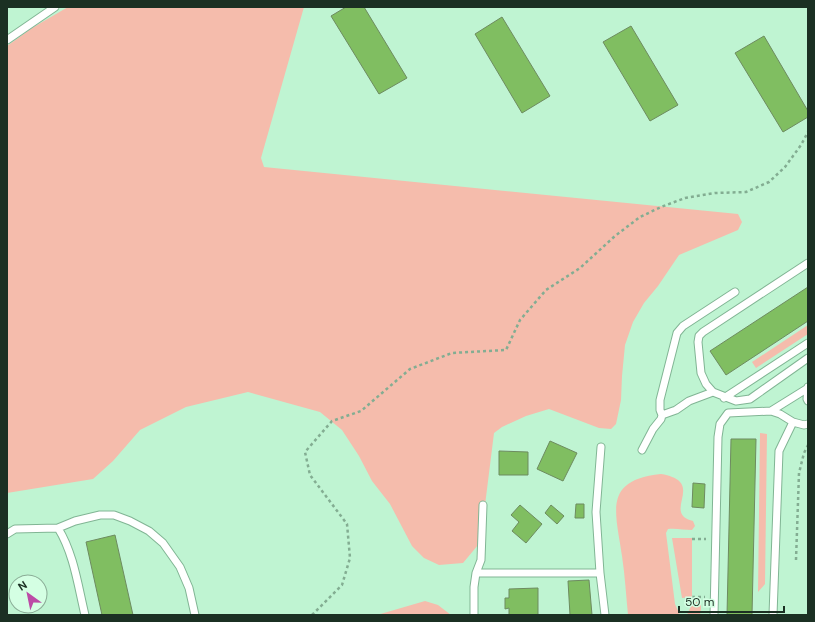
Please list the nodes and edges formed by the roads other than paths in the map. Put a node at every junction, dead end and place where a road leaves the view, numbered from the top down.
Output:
1 (55, 7) edge
2 (7, 40) edge
3 (808, 263) edge
4 (735, 292) dead end
5 (808, 343) edge
6 (808, 358) edge
7 (808, 388) edge
8 (713, 392) junction
9 (724, 398) junction
10 (808, 401) edge
11 (771, 412) junction
12 (662, 415) junction
13 (793, 422) junction
14 (808, 424) edge
15 (601, 446) dead end
16 (642, 450) dead end
17 (483, 505) dead end
18 (58, 528) junction
19 (7, 534) edge
20 (476, 573) junction
21 (600, 573) junction
22 (85, 615) edge
23 (196, 615) edge
24 (474, 615) edge
25 (605, 615) edge
26 (714, 615) edge
27 (773, 615) edge

1 - 2 lane
3 - 8 lane
4 - 12 lane
5 - 9 lane
6 - 9 lane
7 - 10 lane
7 - 11 lane
8 - 9 lane
8 - 12 lane
11 - 13 lane
11 - 26 lane
12 - 16 lane
13 - 14 lane
13 - 27 lane
15 - 21 lane
17 - 20 lane
18 - 19 lane
18 - 22 lane
18 - 23 lane
20 - 21 lane
20 - 24 lane
21 - 25 lane

